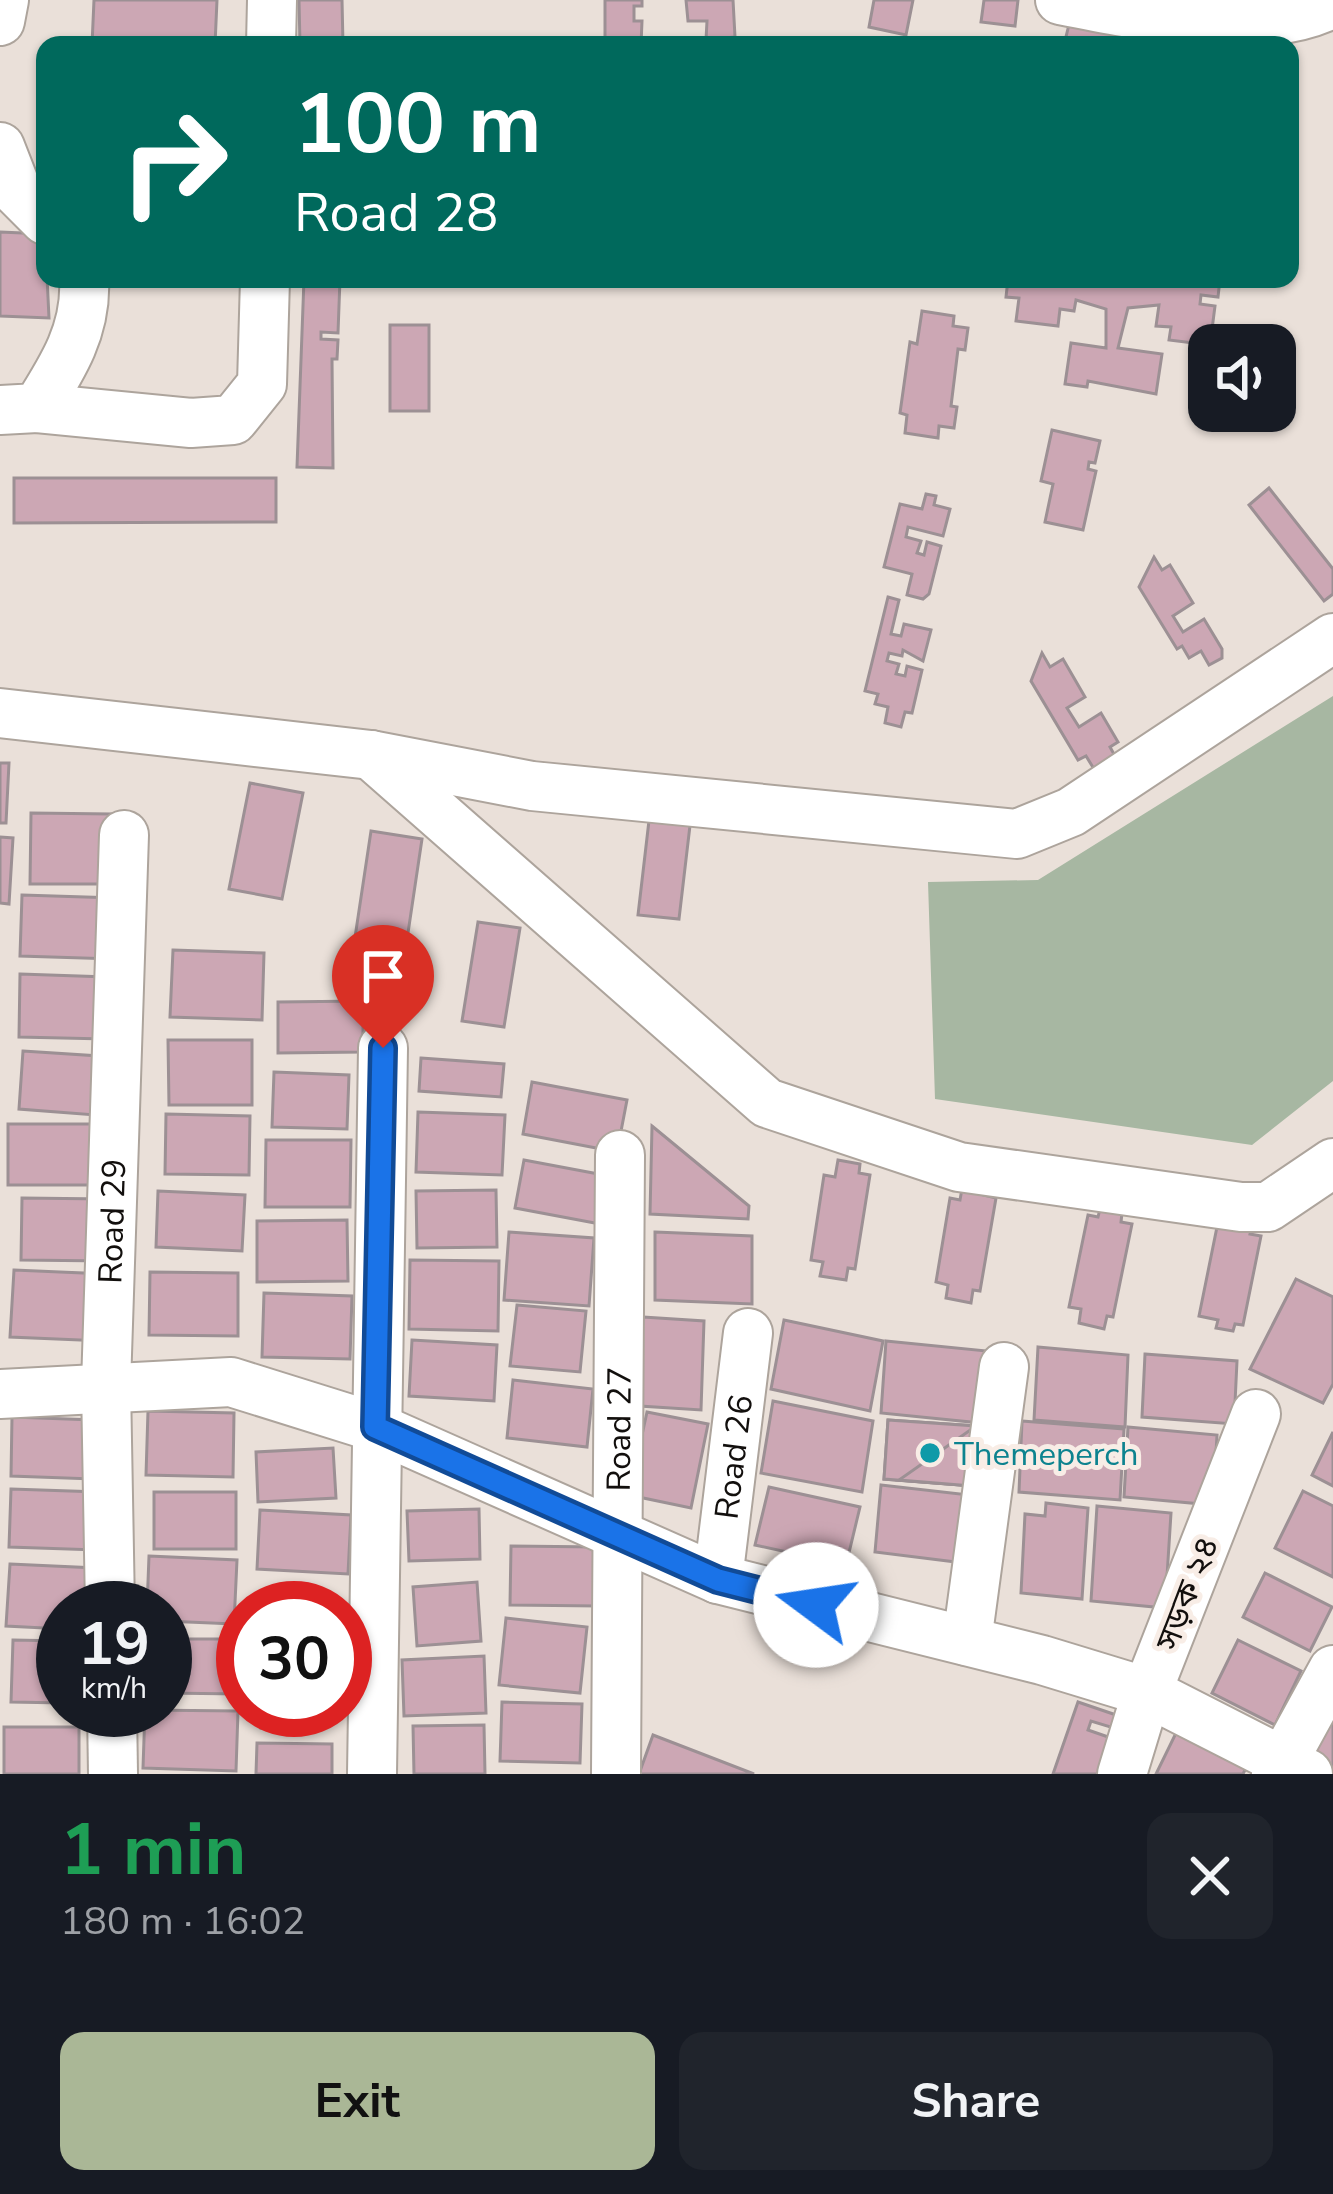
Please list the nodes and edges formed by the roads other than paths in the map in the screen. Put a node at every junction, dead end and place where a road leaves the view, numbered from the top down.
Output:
1 (4, 0) edge
2 (272, 0) edge
3 (1060, 0) edge
4 (1333, 3) edge
5 (0, 21) edge
6 (271, 36) edge
7 (0, 147) edge
8 (36, 211) edge
9 (84, 288) edge
10 (265, 288) edge
11 (18, 409) edge
12 (1333, 638) edge
13 (0, 713) edge
14 (371, 755) junction
15 (124, 835) dead end
16 (383, 1048) dead end
17 (620, 1155) dead end
18 (1333, 1163) edge
19 (748, 1333) dead end
20 (1004, 1366) dead end
21 (106, 1385) junction
22 (0, 1394) edge
23 (1256, 1414) dead end
24 (375, 1427) junction
25 (622, 1537) junction
26 (718, 1580) junction
27 (110, 1581) edge
28 (967, 1641) junction
29 (1333, 1670) edge
30 (1147, 1692) junction
31 (112, 1737) edge
32 (1289, 1770) edge
33 (112, 1774) edge
34 (372, 1774) edge
35 (616, 1774) edge
36 (1122, 1774) edge

1 - 5 street
2 - 6 street
3 - 4 street
7 - 8 street
9 - 11 street
10 - 11 street
12 - 14 street
13 - 14 street
14 - 18 street
15 - 21 street, Road 29
16 - 24 street
17 - 25 street, Road 27
19 - 26 street, Road 26
20 - 28 street
21 - 22 street
21 - 24 street
21 - 27 street, Road 29
23 - 30 street, সড়ক ২৪
24 - 25 street
24 - 34 street
25 - 26 street
25 - 35 street, Road 27
26 - 28 street
28 - 30 street
29 - 32 street
30 - 32 street
30 - 36 street, সড়ক ২৪
31 - 33 street

